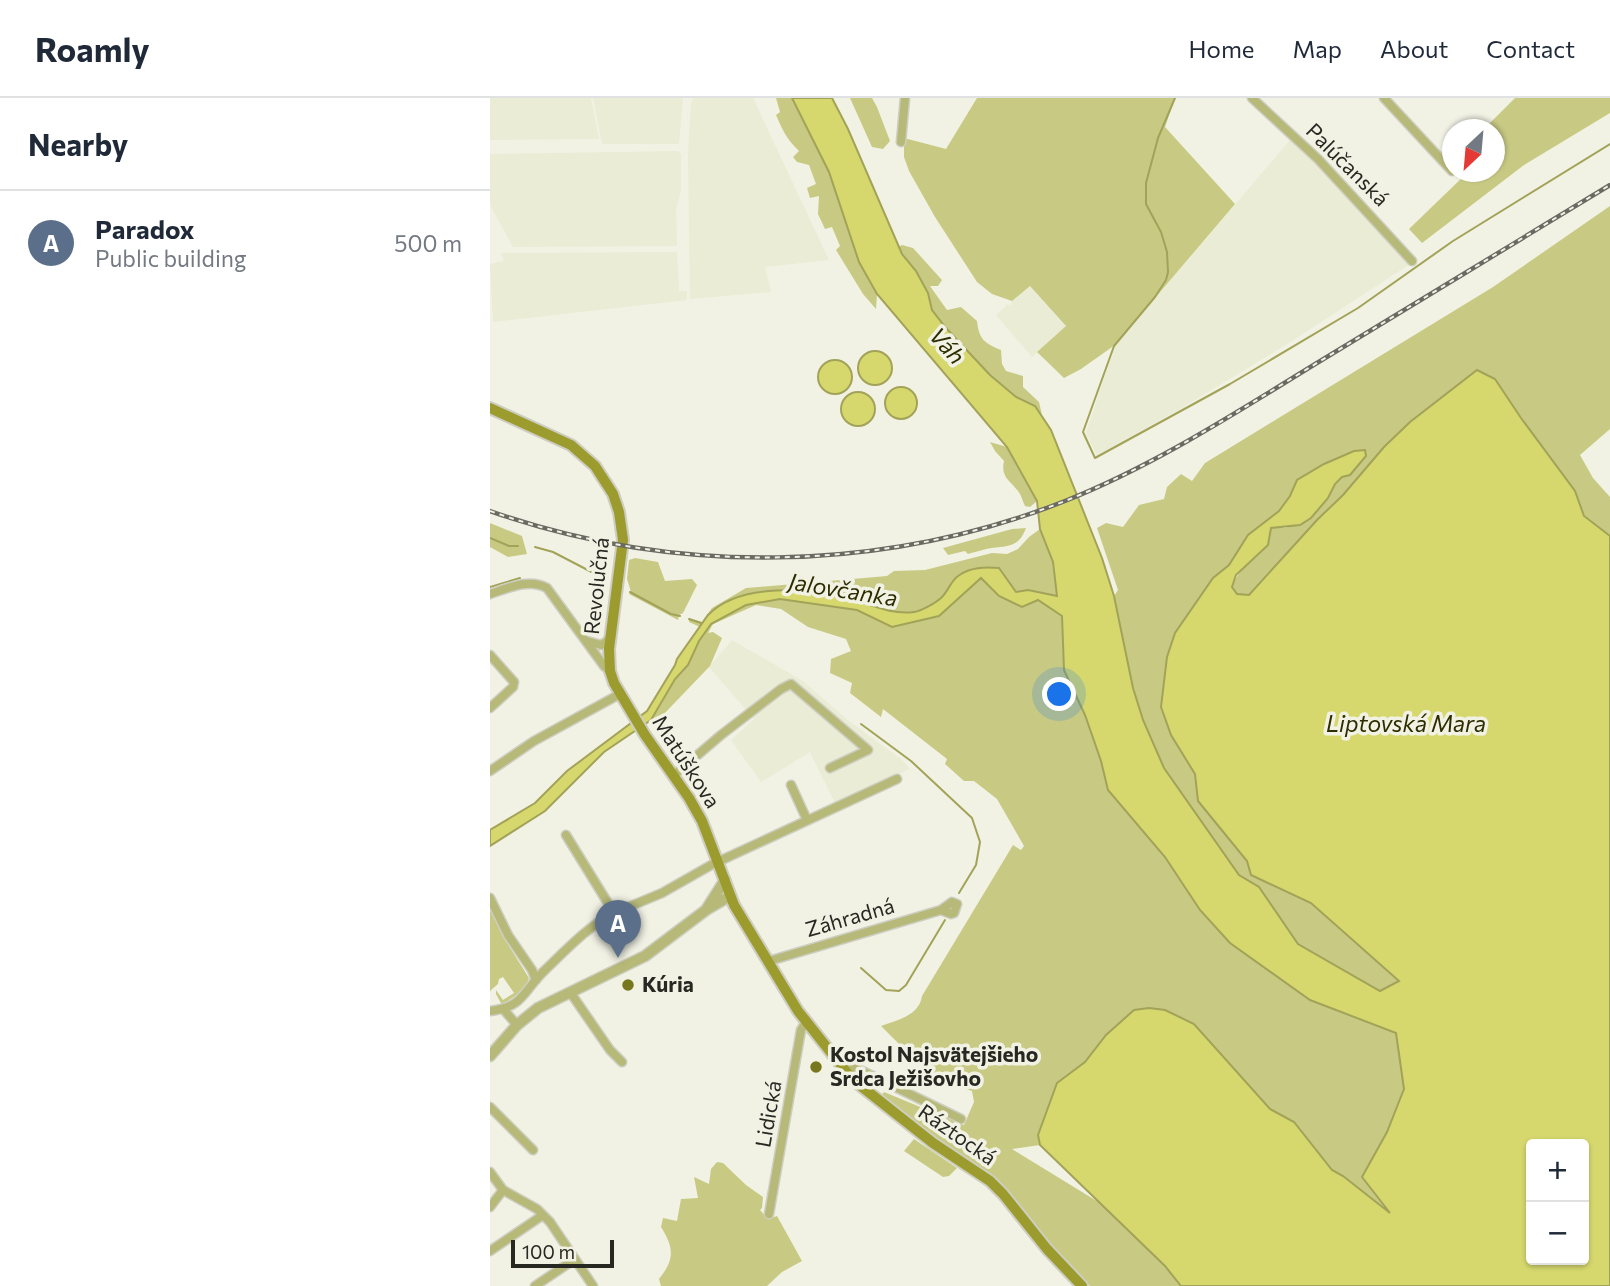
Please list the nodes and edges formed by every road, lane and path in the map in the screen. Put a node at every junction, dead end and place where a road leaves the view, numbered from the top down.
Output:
1 (905, 98) edge
2 (1252, 98) edge
3 (1384, 98) edge
4 (901, 142) dead end
5 (1442, 159) edge
6 (1412, 261) dead end
7 (490, 408) edge
8 (490, 594) edge
9 (611, 636) junction
10 (586, 641) junction
11 (490, 655) edge
12 (610, 671) junction
13 (620, 695) junction
14 (490, 708) edge
15 (830, 768) dead end
16 (490, 771) edge
17 (673, 776) junction
18 (897, 779) dead end
19 (791, 785) dead end
20 (807, 820) junction
21 (566, 835) dead end
22 (719, 862) junction
23 (724, 880) junction
24 (730, 896) junction
25 (490, 898) edge
26 (709, 908) junction
27 (941, 910) dead end
28 (738, 912) junction
29 (614, 913) junction
30 (769, 961) junction
31 (536, 980) junction
32 (570, 992) junction
33 (522, 998) junction
34 (503, 1010) junction
35 (490, 1011) edge
36 (533, 1012) junction
37 (806, 1022) junction
38 (517, 1025) junction
39 (490, 1056) edge
40 (622, 1062) dead end
41 (843, 1069) junction
42 (490, 1107) edge
43 (961, 1119) dead end
44 (533, 1150) dead end
45 (490, 1172) edge
46 (503, 1190) junction
47 (490, 1206) edge
48 (769, 1214) dead end
49 (543, 1215) junction
50 (490, 1251) edge
51 (575, 1259) junction
52 (535, 1286) edge
53 (593, 1286) edge
54 (1083, 1286) edge

1 - 4 street
2 - 6 street, Palúčanská
3 - 5 street
7 - 9 main road, Revolučná
8 - 10 street, Matúškova
9 - 10 street
9 - 12 main road, Revolučná
10 - 12 street, Matúškova
11 - 14 street
12 - 13 main road, Matúškova
13 - 16 street
13 - 17 main road, Matúškova
15 - 17 street
17 - 22 main road, Matúškova
18 - 20 street
19 - 20 street
20 - 22 street
21 - 29 street
22 - 23 main road, Matúškova
22 - 29 street
23 - 24 main road, Matúškova
23 - 26 street
24 - 26 street
24 - 28 main road, Matúškova
25 - 31 street
26 - 28 street
26 - 32 street
27 - 30 street, Záhradná
28 - 30 main road, Ráztocká
29 - 31 street
30 - 37 main road, Ráztocká
31 - 33 street
32 - 36 street
32 - 40 street
33 - 34 street
33 - 36 street
34 - 35 street
34 - 38 street
36 - 38 street
37 - 41 main road, Ráztocká
37 - 48 street, Lidická
38 - 39 street
41 - 43 street
41 - 54 main road, Ráztocká
42 - 44 street
45 - 46 street
46 - 47 street
46 - 49 street
49 - 50 street
49 - 51 street
51 - 52 street
51 - 53 street

